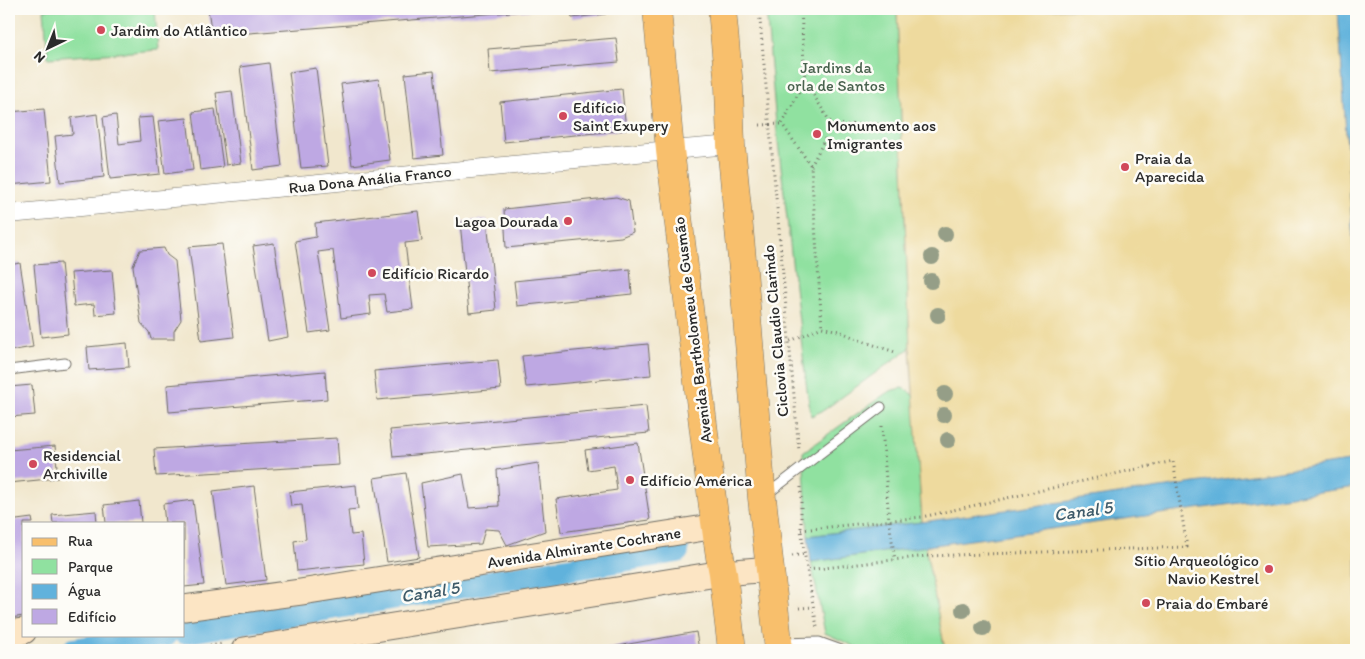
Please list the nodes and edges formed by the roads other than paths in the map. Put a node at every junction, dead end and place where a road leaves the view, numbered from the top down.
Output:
1 (657, 9) edge
2 (722, 9) edge
3 (732, 145) junction
4 (670, 150) junction
5 (9, 214) edge
6 (65, 364) dead end
7 (9, 370) edge
8 (881, 407) road end
9 (762, 498) junction
10 (717, 526) junction
11 (770, 569) junction
12 (724, 574) junction
13 (185, 608) edge
14 (22, 631) edge
15 (9, 633) edge
16 (778, 647) edge
17 (244, 650) edge
18 (732, 650) edge
19 (841, 650) edge

1 - 4 main road, Avenida Bartholomeu de Gusmão
2 - 3 main road
3 - 4 street, Rua Dona Anália Franco
3 - 9 main road
4 - 5 street, Rua Dona Anália Franco
4 - 10 main road, Avenida Bartholomeu de Gusmão
6 - 7 lane
8 - 9 lane
9 - 11 main road
10 - 12 main road, Avenida Bartholomeu de Gusmão
10 - 13 main road, Avenida Almirante Cochrane
11 - 12 main road
11 - 16 main road
12 - 17 main road
12 - 18 main road, Avenida Bartholomeu de Gusmão
14 - 15 main road
16 - 19 lane

